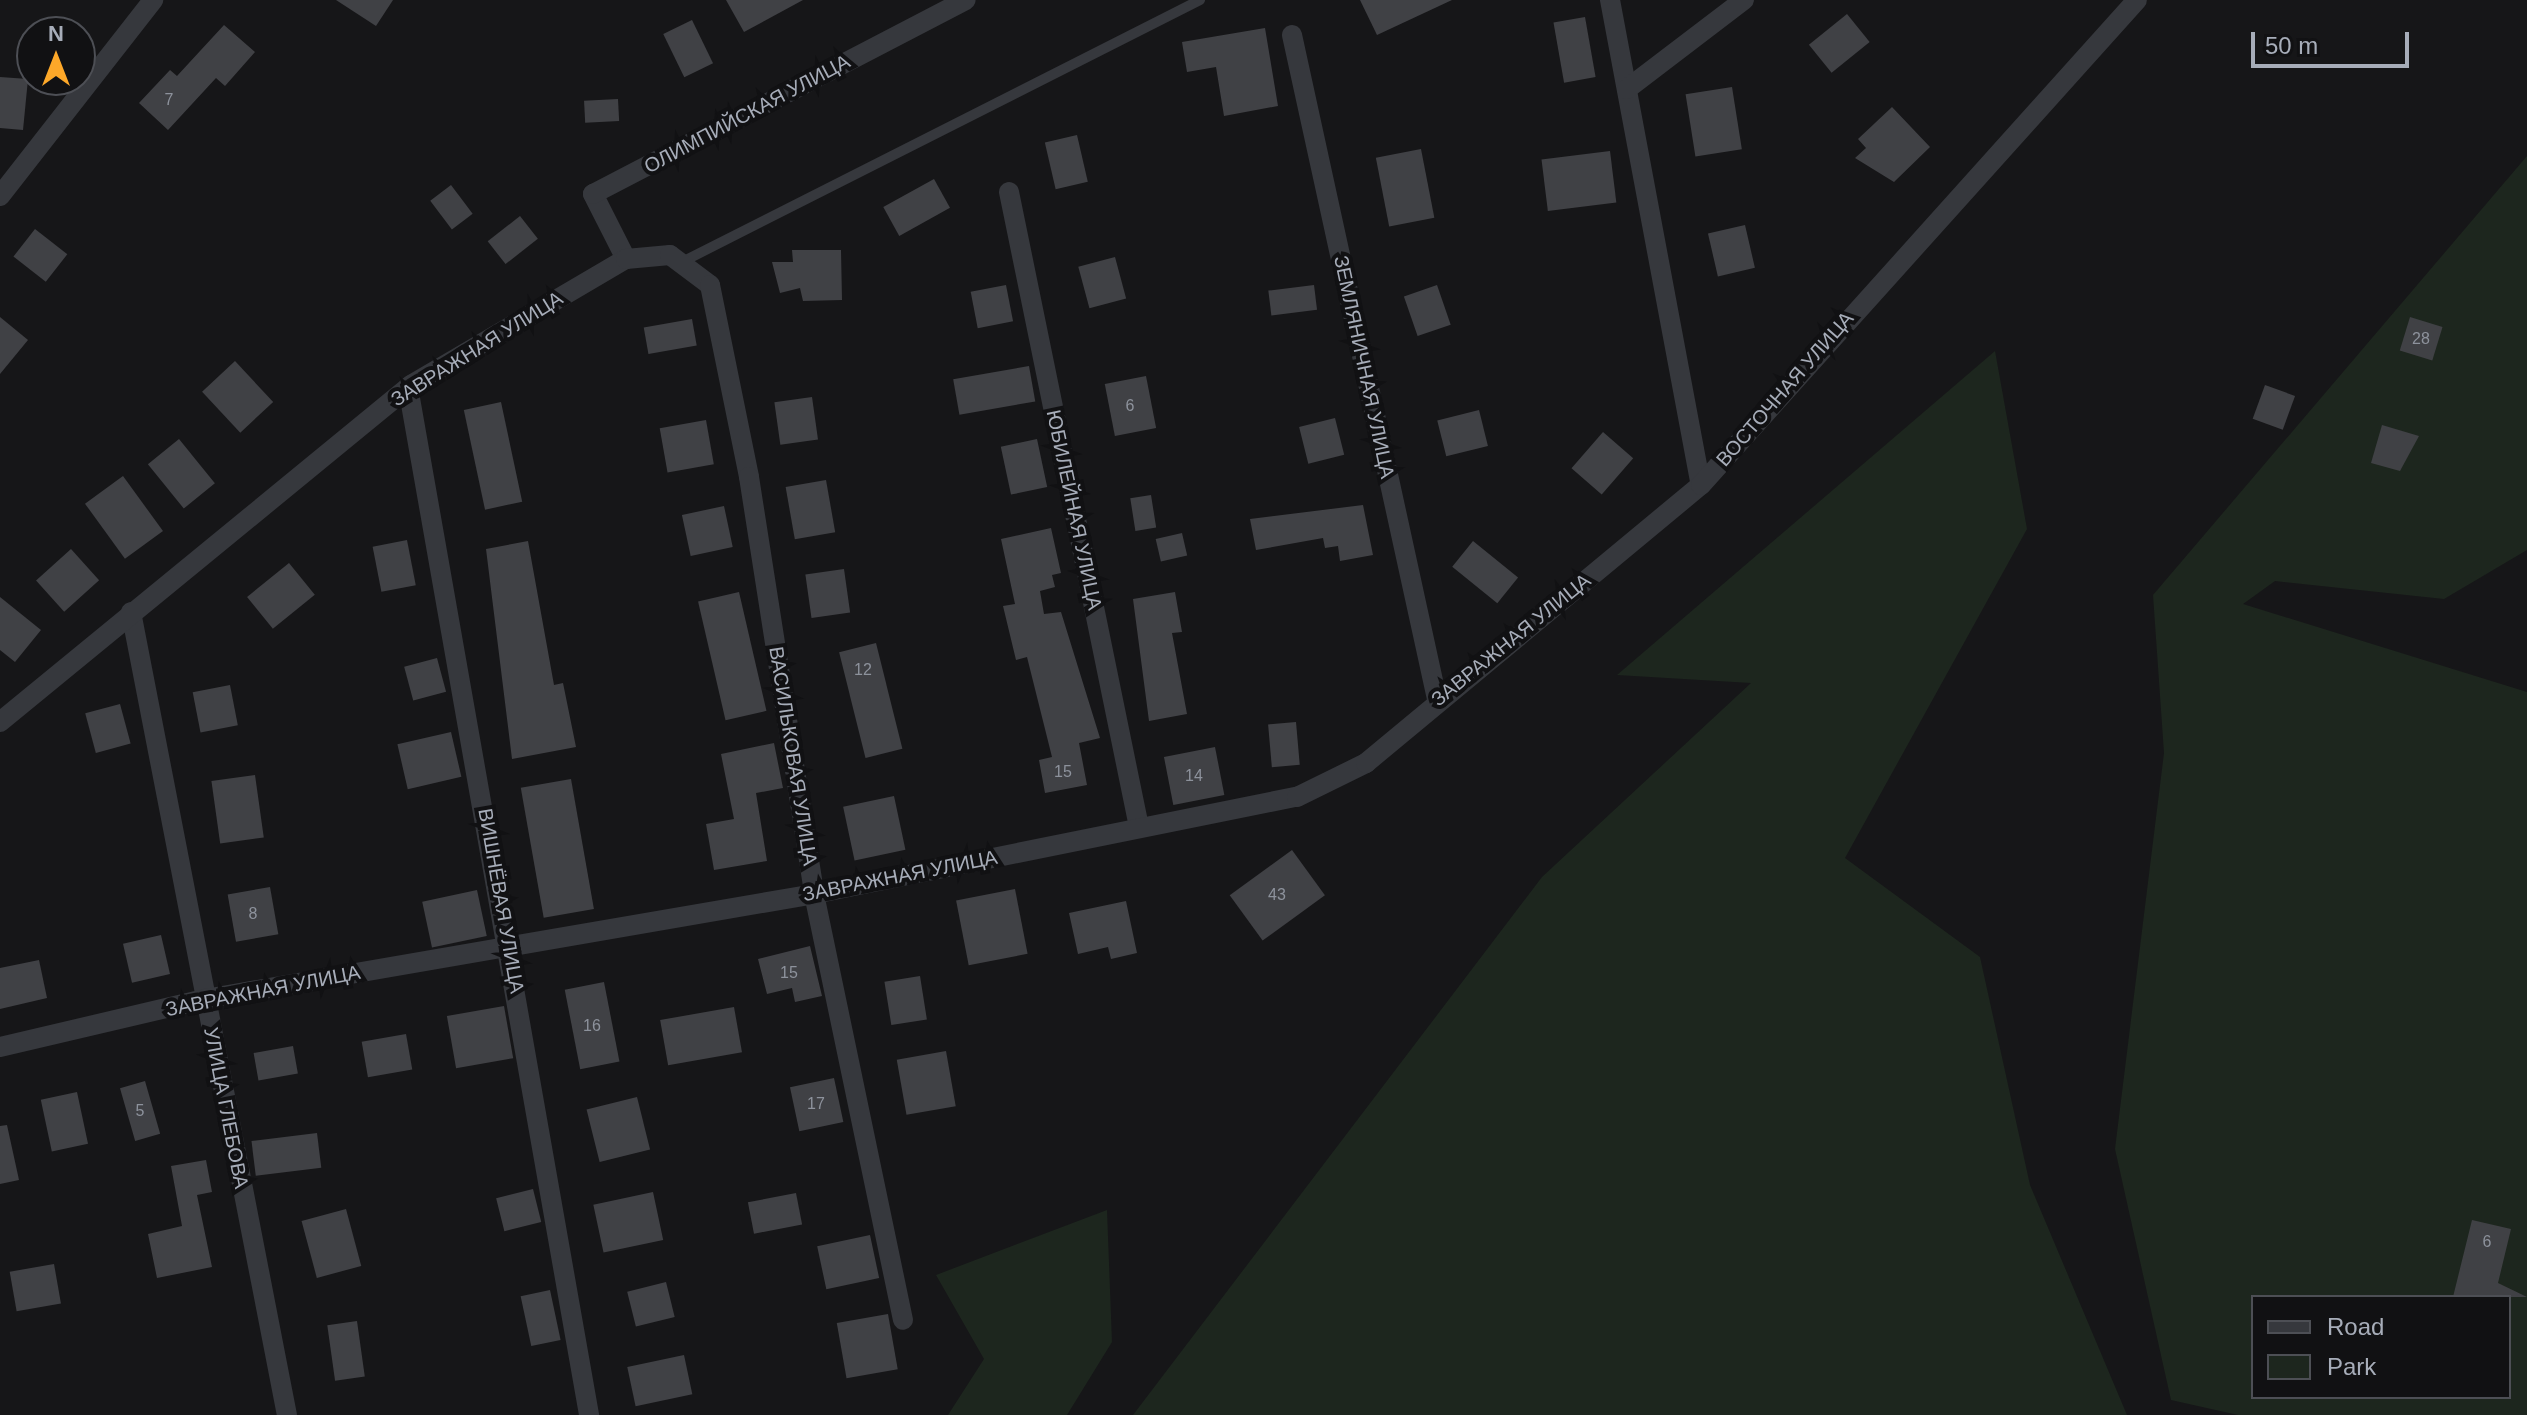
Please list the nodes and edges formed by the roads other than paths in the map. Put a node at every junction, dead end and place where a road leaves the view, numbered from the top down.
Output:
1 (153, 0) edge
2 (965, 0) edge
3 (1200, 0) edge
4 (1610, 0) edge
5 (1744, 0) edge
6 (2137, 0) edge
7 (1292, 35) dead end
8 (1627, 89) junction
9 (3, 186) edge
10 (1009, 192) dead end
11 (626, 259) junction
12 (675, 265) junction
13 (408, 387) junction
14 (1701, 485) junction
15 (131, 612) junction
16 (1437, 699) junction
17 (0, 722) edge
18 (1139, 827) junction
19 (814, 894) junction
20 (510, 946) junction
21 (205, 999) junction
22 (0, 1047) edge
23 (903, 1320) dead end
24 (287, 1415) edge
25 (589, 1415) edge

1 - 9 street
2 - 11 street, ОЛИМПИЙСКАЯ УЛИЦА
3 - 12 lane
4 - 8 street, ВОСТОЧНАЯ УЛИЦА
5 - 8 street
6 - 14 street, ВОСТОЧНАЯ УЛИЦА
7 - 16 street, ЗЕМЛЯНИЧНАЯ УЛИЦА
8 - 14 street, ВОСТОЧНАЯ УЛИЦА
10 - 18 street, ЮБИЛЕЙНАЯ УЛИЦА
11 - 12 street, ВАСИЛЬКОВАЯ УЛИЦА
11 - 13 street, ЗАВРАЖНАЯ УЛИЦА
12 - 19 street, ВАСИЛЬКОВАЯ УЛИЦА
13 - 15 street, ЗАВРАЖНАЯ УЛИЦА
13 - 20 street, ВИШНЁВАЯ УЛИЦА
14 - 16 street, ЗАВРАЖНАЯ УЛИЦА
15 - 17 street, ЗАВРАЖНАЯ УЛИЦА
15 - 21 street, УЛИЦА ГЛЕБОВА
16 - 18 street, ЗАВРАЖНАЯ УЛИЦА
18 - 19 street, ЗАВРАЖНАЯ УЛИЦА
19 - 20 street, ЗАВРАЖНАЯ УЛИЦА
19 - 23 street, ВАСИЛЬКОВАЯ УЛИЦА
20 - 21 street, ЗАВРАЖНАЯ УЛИЦА
20 - 25 street, ВИШНЁВАЯ УЛИЦА
21 - 22 street, ЗАВРАЖНАЯ УЛИЦА
21 - 24 street, УЛИЦА ГЛЕБОВА

